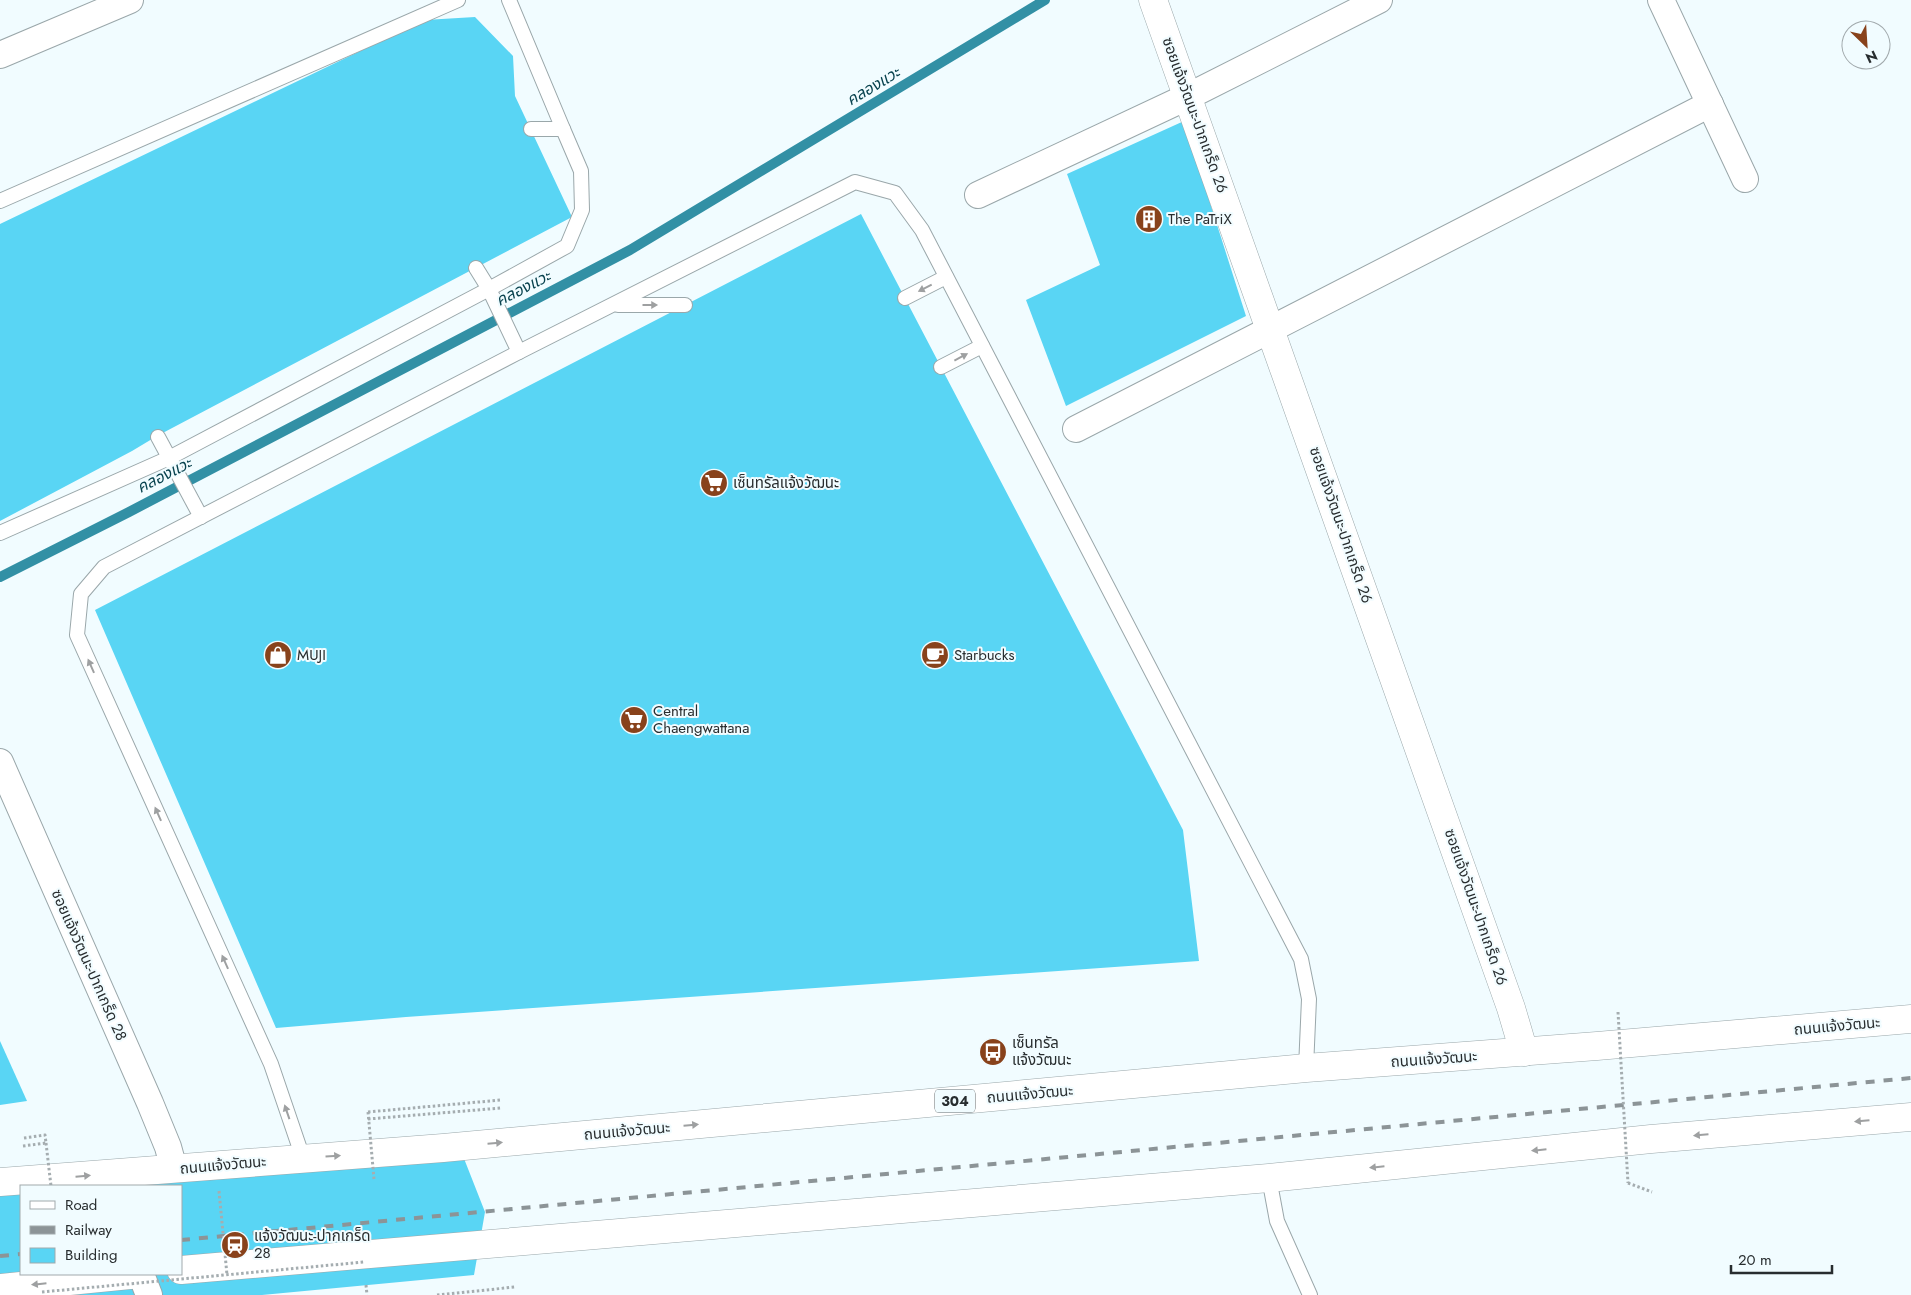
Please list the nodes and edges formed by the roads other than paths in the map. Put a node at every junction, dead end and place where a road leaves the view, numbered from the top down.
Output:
1 (130, 0) edge
2 (458, 0) edge
3 (509, 0) edge
4 (1153, 0) edge
5 (1379, 0) edge
6 (1661, 0) edge
7 (0, 55) edge
8 (1188, 96) junction
9 (1710, 104) junction
10 (531, 129) dead end
11 (564, 129) junction
12 (1745, 179) dead end
13 (978, 195) dead end
14 (0, 201) edge
15 (476, 268) dead end
16 (946, 277) junction
17 (489, 289) junction
18 (905, 298) dead end
19 (615, 305) junction
20 (685, 305) dead end
21 (1272, 330) junction
22 (982, 346) junction
23 (519, 352) junction
24 (941, 367) dead end
25 (1076, 429) dead end
26 (158, 437) dead end
27 (172, 463) junction
28 (201, 517) junction
29 (0, 533) edge
30 (0, 762) edge
31 (1911, 1019) edge
32 (1524, 1052) junction
33 (1306, 1068) junction
34 (1911, 1117) edge
35 (303, 1158) junction
36 (174, 1169) junction
37 (1269, 1178) junction
38 (0, 1182) edge
39 (182, 1270) edge
40 (131, 1275) edge
41 (141, 1275) edge
42 (0, 1288) edge
43 (149, 1295) edge
44 (1310, 1295) edge

1 - 7 street
2 - 14 lane
3 - 11 lane
4 - 8 main road, ซอยแจ้งวัฒนะ-ปากเกร็ด 26
5 - 8 street
6 - 9 street
8 - 13 street
8 - 21 main road, ซอยแจ้งวัฒนะ-ปากเกร็ด 26
9 - 12 street
9 - 21 street
10 - 11 lane
11 - 17 lane
15 - 17 lane
16 -> 18 lane
16 - 19 lane
16 - 22 lane
17 - 23 lane
17 - 27 lane
19 -> 20 lane
19 - 23 lane
21 - 25 street
21 - 32 main road, ซอยแจ้งวัฒนะ-ปากเกร็ด 26
24 -> 22 lane
22 - 33 lane
23 - 28 lane
26 - 27 lane
27 - 28 lane
27 - 29 lane
35 -> 28 lane
30 - 36 street, ซอยแจ้งวัฒนะ-ปากเกร็ด 28
31 - 32 main road, ถนนแจ้งวัฒนะ / 304
32 - 33 main road, ถนนแจ้งวัฒนะ / 304
35 -> 33 main road, ถนนแจ้งวัฒนะ / 304
34 -> 37 main road
35 - 36 main road, ถนนแจ้งวัฒนะ / 304
38 -> 36 main road, ถนนแจ้งวัฒนะ / 304
37 - 39 main road
37 - 44 lane
40 -> 42 main road
41 - 43 street

